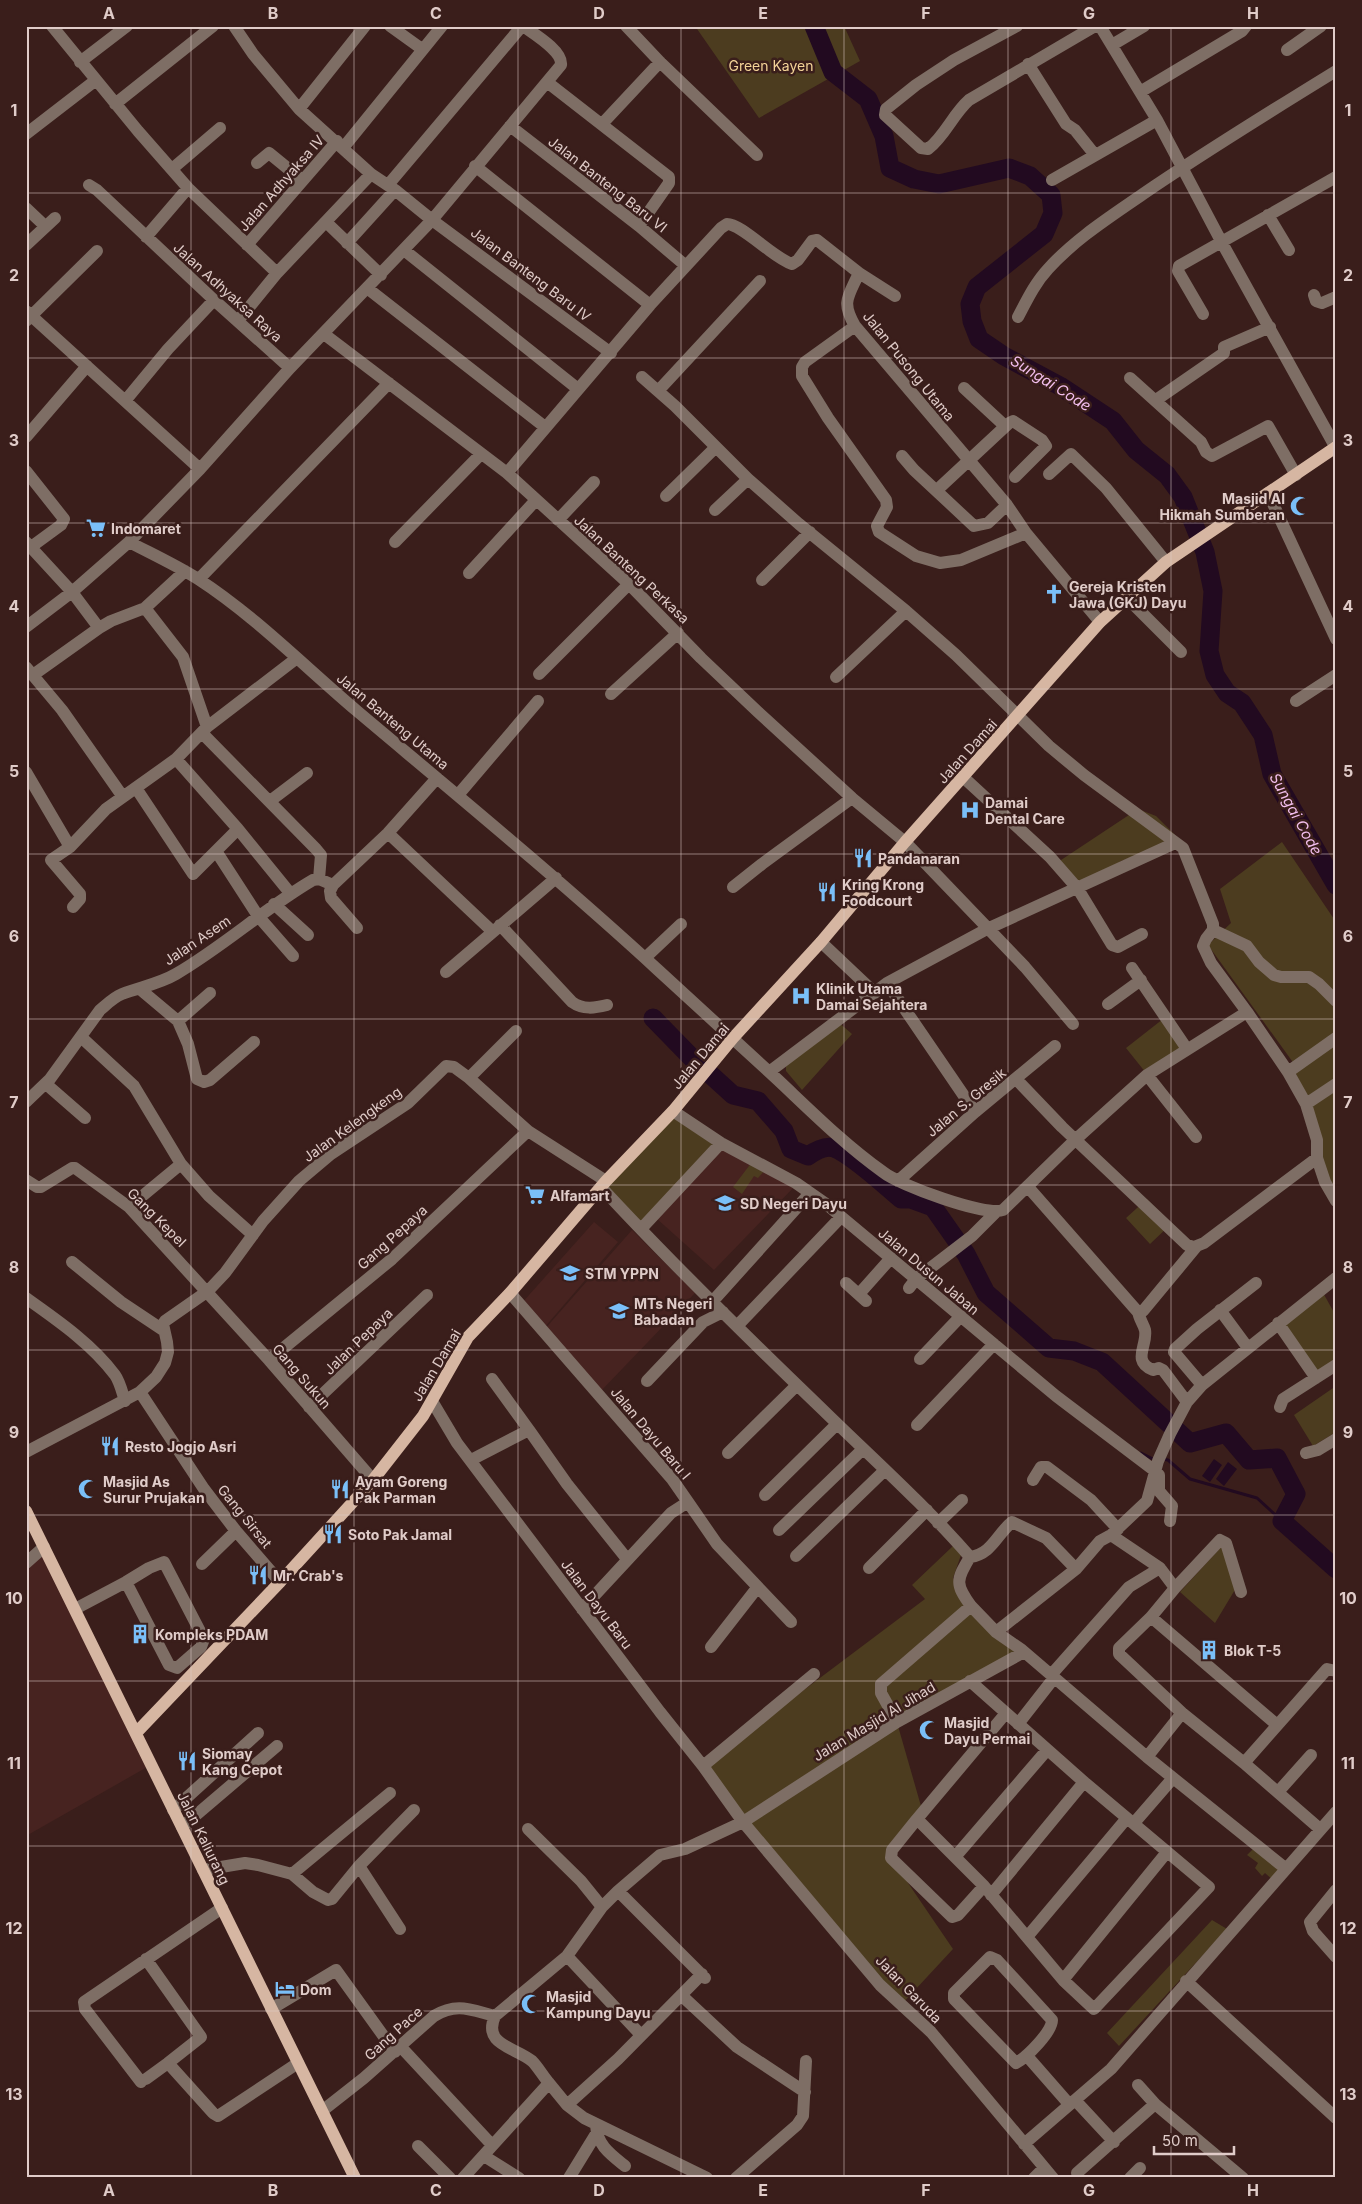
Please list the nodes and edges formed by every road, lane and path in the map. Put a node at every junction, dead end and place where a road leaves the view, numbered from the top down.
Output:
1 (52, 26) edge
2 (127, 26) edge
3 (213, 26) edge
4 (234, 26) edge
5 (365, 26) edge
6 (390, 26) edge
7 (442, 26) edge
8 (522, 26) edge
9 (626, 26) edge
10 (1017, 26) edge
11 (1095, 26) edge
12 (1100, 26) edge
13 (1144, 26) edge
14 (1246, 26) edge
15 (1321, 26) edge
16 (1112, 45) junction
17 (422, 49) junction
18 (1287, 50) dead end
19 (80, 62) junction
20 (660, 62) junction
21 (1028, 64) junction
22 (1336, 72) edge
23 (96, 80) junction
24 (547, 82) junction
25 (1140, 92) junction
26 (116, 104) junction
27 (299, 109) junction
28 (1157, 120) junction
29 (602, 124) junction
30 (510, 126) junction
31 (220, 128) dead end
32 (26, 134) edge
33 (340, 145) junction
34 (757, 155) dead end
35 (1095, 155) junction
36 (257, 163) dead end
37 (475, 166) junction
38 (1182, 166) junction
39 (172, 169) junction
40 (370, 174) junction
41 (1336, 177) edge
42 (302, 180) junction
43 (1052, 180) dead end
44 (89, 185) dead end
45 (188, 188) junction
46 (392, 188) junction
47 (26, 208) edge
48 (1268, 215) junction
49 (432, 220) junction
50 (326, 222) junction
51 (639, 226) junction
52 (146, 237) junction
53 (1221, 242) junction
54 (347, 243) junction
55 (26, 245) edge
56 (247, 245) junction
57 (404, 250) junction
58 (1289, 250) dead end
59 (97, 251) dead end
60 (686, 266) junction
61 (277, 273) junction
62 (859, 273) junction
63 (381, 275) junction
64 (760, 281) dead end
65 (367, 288) junction
66 (1314, 295) dead end
67 (895, 296) dead end
68 (1336, 297) edge
69 (214, 300) junction
70 (650, 305) junction
71 (1202, 314) dead end
72 (28, 315) edge
73 (1018, 317) dead end
74 (238, 321) junction
75 (854, 326) junction
76 (1270, 327) junction
77 (324, 334) junction
78 (611, 353) junction
79 (87, 366) junction
80 (290, 368) junction
81 (642, 377) dead end
82 (1130, 378) dead end
83 (389, 383) junction
84 (964, 388) dead end
85 (578, 389) junction
86 (658, 390) junction
87 (1156, 400) junction
88 (125, 401) junction
89 (1005, 426) junction
90 (546, 427) junction
91 (26, 437) edge
92 (715, 448) junction
93 (1336, 448) edge
94 (481, 454) junction
95 (902, 456) dead end
96 (968, 460) junction
97 (200, 469) junction
98 (26, 470) edge
99 (507, 473) junction
100 (1049, 474) dead end
101 (1296, 474) junction
102 (1015, 477) dead end
103 (748, 480) junction
104 (594, 482) dead end
105 (937, 490) junction
106 (1268, 493) junction
107 (666, 496) dead end
108 (536, 500) junction
109 (1007, 505) junction
110 (715, 510) dead end
111 (558, 520) junction
112 (810, 532) junction
113 (1026, 533) junction
114 (129, 542) junction
115 (395, 542) dead end
116 (29, 545) edge
117 (1166, 562) junction
118 (185, 571) junction
119 (469, 573) dead end
120 (199, 579) junction
121 (762, 580) dead end
122 (629, 584) junction
123 (72, 592) junction
124 (1126, 597) junction
125 (145, 608) junction
126 (906, 611) junction
127 (1100, 622) junction
128 (26, 627) edge
129 (99, 628) junction
130 (678, 632) junction
131 (1336, 639) edge
132 (1181, 652) dead end
133 (297, 658) junction
134 (30, 671) edge
135 (539, 674) dead end
136 (1336, 675) edge
137 (836, 677) dead end
138 (612, 694) dead end
139 (538, 701) dead end
140 (1296, 701) dead end
141 (1018, 716) junction
142 (205, 730) junction
143 (176, 759) junction
144 (26, 772) edge
145 (307, 773) dead end
146 (963, 777) junction
147 (437, 778) junction
148 (136, 788) junction
149 (458, 795) junction
150 (123, 796) junction
151 (852, 798) junction
152 (270, 801) junction
153 (238, 829) junction
154 (388, 833) junction
155 (905, 842) junction
156 (1175, 843) junction
157 (70, 847) junction
158 (216, 851) junction
159 (556, 878) junction
160 (319, 879) junction
161 (333, 885) junction
162 (733, 887) dead end
163 (1078, 889) junction
164 (290, 894) junction
165 (274, 904) junction
166 (72, 906) dead end
167 (258, 916) junction
168 (681, 924) dead end
169 (357, 928) dead end
170 (497, 929) junction
171 (987, 929) junction
172 (1214, 930) junction
173 (1142, 934) dead end
174 (308, 936) dead end
175 (821, 942) junction
176 (292, 956) dead end
177 (645, 958) junction
178 (1132, 968) dead end
179 (446, 972) dead end
180 (1141, 980) junction
181 (887, 983) junction
182 (131, 992) junction
183 (210, 993) dead end
184 (875, 993) junction
185 (1336, 1000) edge
186 (1108, 1004) dead end
187 (607, 1005) dead end
188 (1247, 1012) junction
189 (178, 1021) junction
190 (1073, 1024) dead end
191 (516, 1031) dead end
192 (81, 1037) junction
193 (733, 1038) junction
194 (1336, 1038) edge
195 (254, 1042) dead end
196 (1054, 1046) dead end
197 (1187, 1049) junction
198 (769, 1072) junction
199 (1288, 1072) junction
200 (1147, 1075) junction
201 (469, 1078) junction
202 (1016, 1079) junction
203 (46, 1084) junction
204 (1336, 1084) edge
205 (26, 1102) edge
206 (1306, 1104) junction
207 (673, 1110) junction
208 (975, 1112) junction
209 (85, 1118) dead end
210 (528, 1131) junction
211 (1196, 1137) dead end
212 (1075, 1140) junction
213 (721, 1143) junction
214 (1317, 1158) junction
215 (181, 1164) junction
216 (26, 1180) edge
217 (898, 1181) junction
218 (603, 1184) junction
219 (1028, 1187) junction
220 (810, 1193) junction
221 (1334, 1194) edge
222 (129, 1207) junction
223 (996, 1212) junction
224 (840, 1218) junction
225 (641, 1230) junction
226 (253, 1234) junction
227 (1196, 1247) junction
228 (890, 1260) junction
229 (72, 1262) dead end
230 (1336, 1278) edge
231 (846, 1282) dead end
232 (914, 1282) junction
233 (1256, 1284) dead end
234 (208, 1291) junction
235 (510, 1293) junction
236 (427, 1296) dead end
237 (26, 1298) edge
238 (712, 1302) junction
239 (1220, 1310) junction
240 (1138, 1311) junction
241 (723, 1312) junction
242 (961, 1316) junction
243 (1278, 1323) junction
244 (737, 1326) junction
245 (164, 1330) junction
246 (994, 1344) junction
247 (1248, 1348) junction
248 (920, 1359) dead end
249 (269, 1360) junction
250 (1336, 1366) edge
251 (1316, 1378) junction
252 (492, 1379) dead end
253 (647, 1382) dead end
254 (797, 1385) junction
255 (1202, 1385) junction
256 (140, 1392) junction
257 (125, 1400) junction
258 (432, 1401) junction
259 (1187, 1402) junction
260 (310, 1407) junction
261 (1280, 1407) dead end
262 (837, 1424) junction
263 (916, 1425) dead end
264 (529, 1430) junction
265 (1336, 1439) edge
266 (863, 1449) junction
267 (26, 1452) edge
268 (728, 1453) dead end
269 (1306, 1453) dead end
270 (471, 1460) junction
271 (885, 1470) junction
272 (1155, 1471) junction
273 (373, 1480) junction
274 (1033, 1480) dead end
275 (765, 1495) dead end
276 (962, 1500) dead end
277 (688, 1502) junction
278 (26, 1510) edge
279 (927, 1510) junction
280 (1170, 1520) dead end
281 (938, 1523) junction
282 (780, 1530) dead end
283 (236, 1531) junction
284 (1114, 1532) junction
285 (44, 1547) junction
286 (796, 1556) dead end
287 (970, 1557) junction
288 (627, 1559) junction
289 (26, 1563) edge
290 (202, 1564) dead end
291 (869, 1568) dead end
292 (1160, 1568) junction
293 (1076, 1569) junction
294 (126, 1582) junction
295 (280, 1582) junction
296 (757, 1588) junction
297 (1175, 1588) junction
298 (1241, 1592) dead end
299 (970, 1606) junction
300 (75, 1609) junction
301 (582, 1609) junction
302 (1151, 1617) junction
303 (791, 1622) dead end
304 (996, 1632) junction
305 (711, 1646) dead end
306 (1024, 1652) junction
307 (1335, 1669) edge
308 (814, 1674) dead end
309 (1053, 1677) junction
310 (970, 1681) junction
311 (1006, 1712) junction
312 (1182, 1713) junction
313 (897, 1722) junction
314 (1018, 1724) junction
315 (1276, 1724) junction
316 (136, 1732) junction
317 (258, 1733) dead end
318 (276, 1746) dead end
319 (1047, 1750) junction
320 (1311, 1755) dead end
321 (1147, 1757) junction
322 (1244, 1763) junction
323 (703, 1766) junction
324 (1173, 1778) junction
325 (1084, 1782) junction
326 (390, 1792) dead end
327 (1278, 1792) junction
328 (174, 1810) junction
329 (414, 1810) dead end
330 (1336, 1812) edge
331 (917, 1820) junction
332 (1131, 1821) junction
333 (742, 1822) junction
334 (182, 1827) junction
335 (1320, 1828) junction
336 (528, 1829) dead end
337 (1167, 1852) junction
338 (956, 1857) junction
339 (359, 1866) junction
340 (1285, 1868) junction
341 (203, 1870) junction
342 (292, 1874) junction
343 (618, 1890) junction
344 (1336, 1890) edge
345 (988, 1891) junction
346 (602, 1907) junction
347 (222, 1908) junction
348 (400, 1928) dead end
349 (1027, 1937) junction
350 (567, 1956) junction
351 (1336, 1957) edge
352 (146, 1959) junction
353 (1064, 1980) junction
354 (1186, 1981) junction
355 (681, 1995) junction
356 (272, 2009) junction
357 (494, 2016) junction
358 (641, 2035) junction
359 (398, 2050) junction
360 (1027, 2056) junction
361 (806, 2061) dead end
362 (298, 2062) junction
363 (168, 2063) junction
364 (549, 2083) junction
365 (1138, 2085) dead end
366 (805, 2092) junction
367 (1072, 2102) junction
368 (1155, 2104) junction
369 (567, 2105) junction
370 (322, 2111) junction
371 (1336, 2118) edge
372 (596, 2130) junction
373 (1114, 2142) junction
374 (1024, 2144) junction
375 (492, 2145) junction
376 (418, 2146) dead end
377 (484, 2156) junction
378 (625, 2166) dead end
379 (1044, 2168) junction
380 (1140, 2168) dead end
381 (1077, 2174) dead end
382 (355, 2178) edge
383 (450, 2178) edge
384 (464, 2178) edge
385 (519, 2178) edge
386 (569, 2178) edge
387 (707, 2178) edge
388 (736, 2178) edge
389 (1034, 2178) edge
390 (1053, 2178) edge
391 (1130, 2178) edge
392 (1243, 2178) edge

1 - 19 street
2 - 19 street
3 - 26 street
4 - 27 street, Jalan Banteng Baru IV
5 - 27 street
6 - 17 street
7 - 17 street, Jalan Adhyaksa IV
8 - 24 street
8 - 46 street
9 - 20 street
10 - 21 street
11 - 21 street
12 - 16 street
13 - 16 street
14 - 25 street
15 - 18 street
16 - 25 street
17 - 33 street, Jalan Adhyaksa IV
19 - 23 street
20 - 29 street
20 - 34 street
21 - 35 street
22 - 38 street
23 - 26 street
23 - 32 street
24 - 29 street
24 - 30 street
25 - 28 street
26 - 39 street
27 - 33 street, Jalan Banteng Baru IV
28 - 35 street
28 - 38 street
29 - 51 street
30 - 37 street
30 - 51 street, Jalan Banteng Baru VI
31 - 39 street
33 - 40 street, Jalan Banteng Baru IV
33 - 42 street, Jalan Adhyaksa IV
35 - 43 street
36 - 42 street
37 - 49 street
37 - 70 street
38 - 53 street
38 - 73 street
39 - 45 street
40 - 46 street, Jalan Banteng Baru IV
40 - 50 street
41 - 48 street
42 - 56 street, Jalan Adhyaksa IV
44 - 52 street, Jalan Adhyaksa Raya
45 - 52 street
45 - 56 street
46 - 49 street, Jalan Banteng Baru IV
46 - 54 street
47 - 55 street
48 - 53 street
48 - 58 street
49 - 57 street
49 - 78 street, Jalan Banteng Baru IV
50 - 54 street
50 - 61 street
51 - 60 street, Jalan Banteng Baru VI
52 - 69 street, Jalan Adhyaksa Raya
53 - 71 street
53 - 76 street
54 - 63 street
56 - 61 street
57 - 63 street
57 - 85 street
59 - 72 street
60 - 62 street
60 - 70 street
61 - 74 street
62 - 67 street
62 - 75 street, Jalan Pusong Utama
63 - 65 street
64 - 86 street
65 - 77 street
65 - 90 street
66 - 68 street
69 - 74 street, Jalan Adhyaksa Raya
69 - 88 street
70 - 78 street
72 - 79 street
74 - 80 street, Jalan Adhyaksa Raya
75 - 96 street, Jalan Pusong Utama
75 - 113 street
76 - 87 street
76 - 93 street
77 - 80 street
77 - 83 street, Jalan Banteng Perkasa
78 - 85 street
79 - 88 street
79 - 91 street
80 - 97 street
81 - 86 street
82 - 87 street
83 - 94 street, Jalan Banteng Perkasa
83 - 120 street
84 - 89 street
85 - 90 street
86 - 92 street
87 - 101 street
88 - 97 street
89 - 96 street
89 - 102 street
90 - 99 street
92 - 103 street
92 - 107 street
93 - 101 main road, Jalan Damai
94 - 99 street, Jalan Banteng Perkasa
94 - 115 street
95 - 105 street
96 - 105 street
96 - 109 street, Jalan Pusong Utama
97 - 114 street
98 - 116 street
99 - 108 street, Jalan Banteng Perkasa
100 - 117 street
101 - 106 main road, Jalan Damai
103 - 110 street
103 - 112 street
104 - 111 street
105 - 109 street
106 - 117 main road, Jalan Damai
106 - 131 street
108 - 111 street, Jalan Banteng Perkasa
108 - 119 street
109 - 113 street, Jalan Pusong Utama
111 - 122 street, Jalan Banteng Perkasa
112 - 121 street
112 - 126 street
113 - 127 street, Jalan Pusong Utama
114 - 118 street, Jalan Banteng Utama
114 - 123 street
116 - 123 street
117 - 124 main road, Jalan Damai
118 - 120 street, Jalan Banteng Utama
118 - 125 street
120 - 133 street, Jalan Banteng Utama
122 - 130 street, Jalan Banteng Perkasa
122 - 135 street
123 - 128 street
123 - 129 street
124 - 127 main road, Jalan Damai
124 - 132 street
125 - 129 street
125 - 142 street
126 - 137 street
126 - 141 street
127 - 141 main road, Jalan Damai
129 - 134 street
130 - 138 street
130 - 151 street, Jalan Banteng Perkasa
133 - 142 street
133 - 147 street, Jalan Banteng Utama
134 - 150 street
136 - 140 street
139 - 149 street
141 - 146 main road, Jalan Damai
141 - 156 street
142 - 143 street
142 - 152 street
143 - 148 street
143 - 153 street
144 - 157 street
145 - 152 street
146 - 155 main road, Jalan Damai
146 - 163 street
147 - 149 street, Jalan Banteng Utama
147 - 154 street
148 - 150 street
148 - 158 street
149 - 159 street, Jalan Banteng Utama
150 - 157 street
151 - 155 street, Jalan Banteng Perkasa
151 - 162 street
152 - 160 street
153 - 158 street
153 - 164 street
154 - 161 street
154 - 170 street
155 - 171 street, Jalan Banteng Perkasa
155 - 175 main road, Jalan Damai
156 - 163 street
156 - 172 street
157 - 166 street
158 - 167 street
159 - 170 street
159 - 177 street, Jalan Banteng Utama
160 - 161 street
160 - 164 street, Jalan Asem
161 - 169 street
163 - 171 street
163 - 173 street
164 - 165 street, Jalan Asem
165 - 167 street, Jalan Asem
165 - 174 street
167 - 176 street
167 - 182 street, Jalan Asem
168 - 177 street
170 - 179 street
170 - 187 street
171 - 181 street
171 - 190 street, Jalan Banteng Perkasa
172 - 185 street
172 - 188 street
175 - 184 street
175 - 193 main road, Jalan Damai
177 - 193 street, Jalan Banteng Utama
178 - 180 street
180 - 186 street
180 - 197 street
181 - 184 street
181 - 208 street
182 - 189 street
182 - 192 street, Jalan Asem
183 - 189 street
184 - 198 street
188 - 197 street
188 - 199 street
189 - 195 street
191 - 201 street
192 - 203 street, Jalan Asem
192 - 215 street
193 - 198 street, Jalan Banteng Utama
193 - 207 main road, Jalan Damai
194 - 199 street
196 - 202 street, Jalan S. Gresik
197 - 200 street
198 - 217 street, Jalan Banteng Utama
199 - 206 street
200 - 211 street
200 - 212 street
201 - 210 street, Jalan Kelengkeng
201 - 226 street, Jalan Kelengkeng
202 - 208 street, Jalan S. Gresik
202 - 212 street
203 - 205 street, Jalan Asem
203 - 209 street
204 - 206 street
206 - 214 street
207 - 213 street, Jalan Dusun Jaban
207 - 218 main road, Jalan Damai
208 - 217 street, Jalan S. Gresik
210 - 218 street, Jalan Kelengkeng
210 - 249 street, Gang Pepaya
212 - 219 street
212 - 227 street
213 - 220 street, Jalan Dusun Jaban
213 - 225 street
214 - 221 street
214 - 227 street
215 - 222 street
215 - 226 street
216 - 222 street, Gang Kepel
217 - 223 street, Jalan Banteng Utama
218 - 225 street, Jalan Kelengkeng
218 - 235 main road, Jalan Damai
219 - 223 street
219 - 240 street
220 - 224 street, Jalan Dusun Jaban
220 - 238 street
222 - 234 street, Gang Kepel
223 - 232 street
224 - 228 street, Jalan Dusun Jaban
224 - 244 street
225 - 238 street, Jalan Kelengkeng
226 - 234 street, Jalan Kelengkeng
227 - 240 street
228 - 231 street
228 - 232 street, Jalan Dusun Jaban
229 - 245 street
230 - 243 street
232 - 242 street, Jalan Dusun Jaban
233 - 239 street
234 - 245 street, Jalan Kelengkeng
234 - 249 street, Gang Sukun
235 - 258 main road, Jalan Damai
235 - 277 street, Jalan Dayu Baru I
236 - 260 street, Jalan Pepaya
237 - 257 street
238 - 241 street, Jalan Kelengkeng
239 - 247 street
239 - 255 street
240 - 259 street
241 - 244 street, Jalan Kelengkeng
241 - 253 street
242 - 246 street, Jalan Dusun Jaban
242 - 248 street
243 - 247 street
243 - 251 street
244 - 254 street, Jalan Kelengkeng
245 - 256 street
246 - 263 street
246 - 272 street, Jalan Dusun Jaban
247 - 255 street
249 - 260 street, Gang Sukun
250 - 251 street
251 - 261 street
252 - 264 street
254 - 262 street, Jalan Kelengkeng
254 - 268 street
255 - 259 street
256 - 257 street
256 - 283 street, Gang Sirsat
257 - 267 street
258 - 270 street, Jalan Dayu Baru
258 - 273 main road, Jalan Damai
259 - 272 street
260 - 273 street, Gang Sukun
262 - 266 street, Jalan Kelengkeng
262 - 275 street
264 - 270 street
264 - 288 street
265 - 269 street
266 - 271 street, Jalan Kelengkeng
266 - 282 street
270 - 301 street, Jalan Dayu Baru
271 - 279 street, Jalan Kelengkeng
271 - 286 street
272 - 280 street
272 - 284 street
273 - 295 main road, Jalan Damai
274 - 284 street
276 - 281 street
277 - 288 street, Jalan Dayu Baru I
277 - 296 street
278 - 285 main road, Jalan Kaliurang
279 - 281 street, Jalan Kelengkeng
279 - 291 street
281 - 287 street, Jalan Kelengkeng
283 - 290 street
283 - 295 street, Gang Sirsat
284 - 292 street
284 - 293 street
285 - 289 street
285 - 300 main road, Jalan Kaliurang
287 - 293 street
287 - 299 street
288 - 301 street, Jalan Dayu Baru I
292 - 297 street
292 - 309 street
293 - 304 street
294 - 294 street
294 - 300 street
295 - 316 main road, Jalan Damai
296 - 303 street
296 - 305 street
297 - 298 street
297 - 302 street
299 - 304 street
299 - 313 street
300 - 316 main road, Jalan Kaliurang
301 - 323 street, Jalan Dayu Baru
302 - 312 street
302 - 315 street
304 - 306 street
306 - 309 street
306 - 310 street, Jalan Masjid Al Jihad
307 - 315 street
308 - 323 street
309 - 314 street
309 - 321 street
310 - 311 street
310 - 313 street, Jalan Masjid Al Jihad
311 - 314 street
311 - 331 street
312 - 321 street
312 - 322 street
313 - 333 street, Jalan Masjid Al Jihad
314 - 319 street
315 - 322 street
316 - 328 main road, Jalan Kaliurang
317 - 328 street
318 - 334 street
319 - 325 street
319 - 338 street
320 - 327 street
321 - 324 street
322 - 327 street
323 - 333 street, Jalan Dayu Baru
324 - 332 street
324 - 340 street
325 - 332 street
325 - 345 street
326 - 342 street
327 - 335 street
328 - 334 main road, Jalan Kaliurang
329 - 339 street
330 - 335 street
331 - 338 street
331 - 345 street
332 - 337 street
332 - 349 street
333 - 343 street, Jalan Masjid Al Jihad
333 - 374 street, Jalan Garuda
334 - 341 main road, Jalan Kaliurang
335 - 340 street
336 - 346 street
337 - 353 street
337 - 353 street
338 - 345 street
339 - 342 street
339 - 348 street
340 - 354 street
341 - 342 street
341 - 347 main road, Jalan Kaliurang
343 - 346 street, Jalan Masjid Al Jihad
343 - 355 street
344 - 351 street
345 - 349 street
346 - 350 street, Jalan Masjid Al Jihad
347 - 352 street
347 - 356 main road, Jalan Kaliurang
349 - 353 street
350 - 357 street, Jalan Masjid Al Jihad
350 - 358 street
352 - 363 street
352 - 363 street
354 - 367 street
354 - 371 street
355 - 358 street
355 - 366 street
356 - 359 street
356 - 362 main road, Jalan Kaliurang
357 - 359 street, Gang Pace
357 - 364 street
358 - 369 street
359 - 370 street, Gang Pace
359 - 375 street
360 - 360 street
360 - 367 street
361 - 366 street
362 - 363 street
362 - 370 main road, Jalan Kaliurang
364 - 369 street
364 - 375 street
365 - 368 street
366 - 388 street
367 - 373 street
367 - 374 street
368 - 373 street
368 - 392 street
369 - 372 street
370 - 382 main road, Jalan Kaliurang
372 - 378 street
372 - 386 street
372 - 387 street
373 - 381 street
374 - 379 street, Jalan Garuda
375 - 377 street
376 - 383 street
377 - 384 street
377 - 385 street
379 - 389 street
379 - 390 street, Jalan Garuda
380 - 391 street

